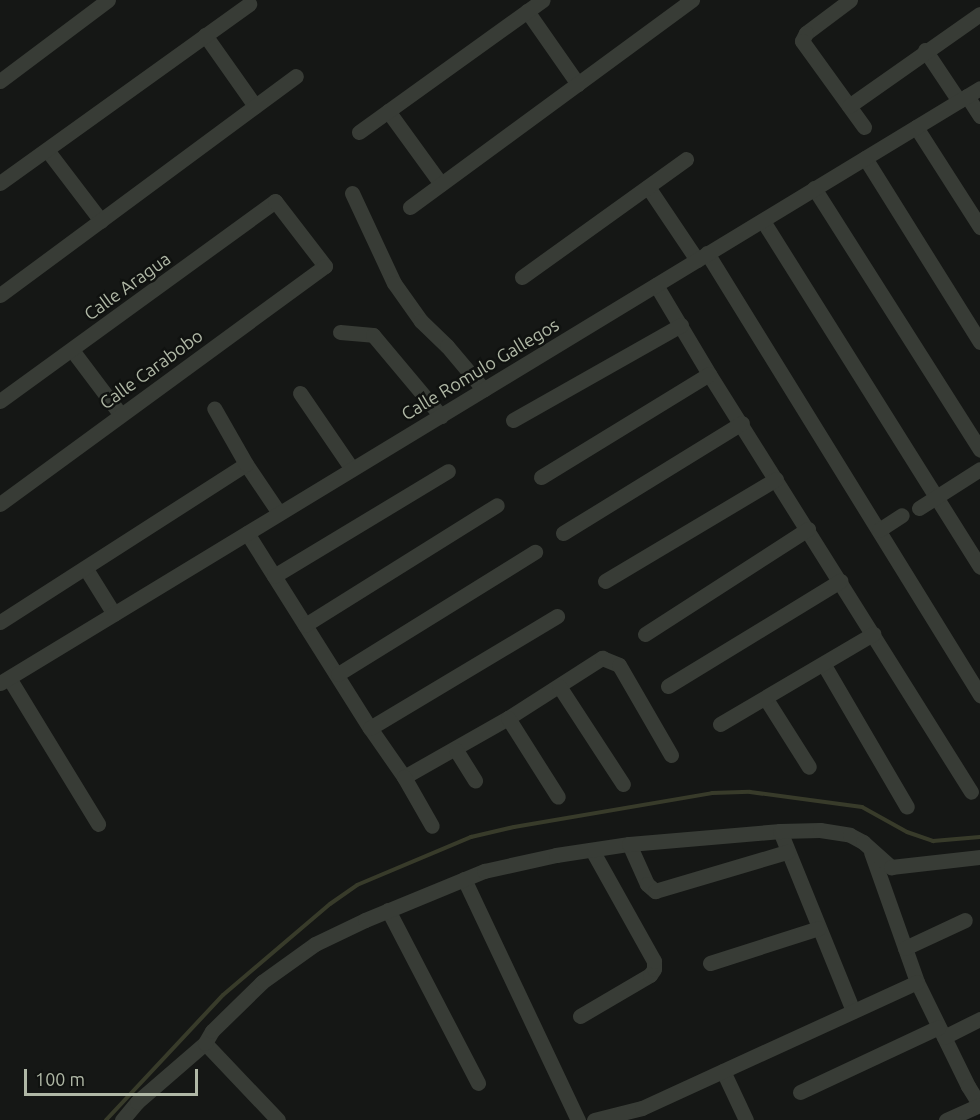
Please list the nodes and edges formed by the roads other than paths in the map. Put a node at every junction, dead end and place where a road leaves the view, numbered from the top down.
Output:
1 (108, 0) edge
2 (543, 0) edge
3 (692, 0) edge
4 (850, 0) edge
5 (249, 4) dead end
6 (527, 11) junction
7 (980, 14) edge
8 (205, 35) junction
9 (925, 51) junction
10 (296, 76) dead end
11 (0, 81) edge
12 (578, 84) junction
13 (969, 95) edge
14 (255, 106) junction
15 (849, 106) junction
16 (388, 111) junction
17 (980, 116) edge
18 (864, 127) dead end
19 (916, 127) junction
20 (359, 132) dead end
21 (46, 150) junction
22 (865, 158) junction
23 (686, 159) dead end
24 (0, 183) edge
25 (441, 184) junction
26 (648, 187) junction
27 (814, 189) junction
28 (352, 193) dead end
29 (275, 201) joint
30 (410, 207) dead end
31 (763, 220) junction
32 (101, 221) junction
33 (980, 227) edge
34 (702, 257) junction
35 (522, 277) dead end
36 (656, 285) junction
37 (0, 295) edge
38 (681, 325) junction
39 (340, 332) dead end
40 (980, 342) edge
41 (72, 351) junction
42 (709, 375) junction
43 (484, 390) junction
44 (300, 393) dead end
45 (0, 401) edge
46 (214, 408) dead end
47 (121, 416) junction
48 (441, 416) junction
49 (513, 420) dead end
50 (742, 423) junction
51 (980, 450) edge
52 (246, 464) junction
53 (352, 469) junction
54 (980, 469) edge
55 (448, 471) dead end
56 (541, 477) dead end
57 (777, 479) junction
58 (936, 495) junction
59 (0, 504) edge
60 (497, 505) dead end
61 (919, 508) dead end
62 (279, 513) junction
63 (902, 515) dead end
64 (808, 529) junction
65 (879, 530) junction
66 (248, 533) junction
67 (563, 533) dead end
68 (535, 552) dead end
69 (980, 567) edge
70 (86, 569) junction
71 (274, 576) junction
72 (605, 581) dead end
73 (840, 581) junction
74 (114, 614) junction
75 (556, 616) dead end
76 (0, 622) edge
77 (304, 626) junction
78 (645, 634) dead end
79 (873, 634) junction
80 (824, 665) junction
81 (338, 674) junction
82 (5, 680) edge
83 (559, 686) junction
84 (668, 686) dead end
85 (980, 695) edge
86 (766, 699) junction
87 (508, 718) junction
88 (720, 724) dead end
89 (370, 728) junction
90 (456, 750) junction
91 (671, 755) dead end
92 (809, 767) dead end
93 (404, 777) junction
94 (475, 782) dead end
95 (623, 784) dead end
96 (971, 792) dead end
97 (558, 797) dead end
98 (907, 807) dead end
99 (98, 824) dead end
100 (432, 826) dead end
101 (780, 831) junction
102 (629, 844) junction
103 (870, 849) junction
104 (593, 852) junction
105 (787, 852) junction
106 (980, 857) edge
107 (464, 879) junction
108 (388, 910) junction
109 (965, 920) dead end
110 (819, 928) junction
111 (905, 948) junction
112 (711, 963) dead end
113 (917, 982) junction
114 (853, 1011) junction
115 (580, 1016) dead end
116 (980, 1019) edge
117 (942, 1032) junction
118 (205, 1043) junction
119 (723, 1071) junction
120 (478, 1083) dead end
121 (974, 1083) edge
122 (800, 1092) dead end
123 (980, 1105) edge
124 (645, 1114) edge
125 (122, 1120) edge
126 (278, 1120) edge
127 (578, 1120) edge
128 (594, 1120) edge
129 (746, 1120) edge
130 (946, 1120) edge

1 - 11 street
2 - 6 street
3 - 12 street
4 - 15 street
5 - 8 street
6 - 12 street
6 - 16 street
7 - 9 street
8 - 14 street
8 - 21 street
9 - 13 street
9 - 15 street
10 - 14 street
12 - 25 street
13 - 17 street
13 - 19 street, Calle Romulo Gallegos
14 - 32 street
15 - 18 street
16 - 20 street
16 - 25 street
19 - 22 street, Calle Romulo Gallegos
19 - 33 street
21 - 24 street
21 - 32 street
22 - 27 street, Calle Romulo Gallegos
22 - 40 street
23 - 26 street
25 - 30 street
26 - 34 street
26 - 35 street
27 - 31 street, Calle Romulo Gallegos
27 - 51 street
28 - 43 street
29 - 41 street, Calle Aragua
29 - 47 street, Calle Carabobo
31 - 34 street, Calle Romulo Gallegos
31 - 58 street
32 - 37 street
34 - 36 street, Calle Romulo Gallegos
34 - 65 street
36 - 38 street
36 - 43 street, Calle Romulo Gallegos
38 - 42 street
38 - 49 street
39 - 48 street
41 - 45 street, Calle Aragua
41 - 47 street
42 - 50 street
42 - 56 street
43 - 48 street, Calle Romulo Gallegos
44 - 53 street
46 - 52 street
47 - 59 street, Calle Carabobo
48 - 53 street, Calle Romulo Gallegos
50 - 57 street
50 - 67 street
52 - 62 street
52 - 70 street
53 - 62 street, Calle Romulo Gallegos
54 - 58 street
55 - 71 street
57 - 64 street
57 - 72 street
58 - 61 street
58 - 69 street
60 - 77 street
62 - 66 street, Calle Romulo Gallegos
63 - 65 street
64 - 73 street
64 - 78 street
65 - 85 street
66 - 71 street
66 - 74 street, Calle Romulo Gallegos
68 - 81 street
70 - 74 street
70 - 76 street
71 - 77 street
73 - 79 street
73 - 84 street
74 - 82 street, Calle Romulo Gallegos
75 - 89 street
77 - 81 street
79 - 80 street
79 - 96 street
80 - 86 street
80 - 98 street
81 - 89 street
82 - 99 street
83 - 87 street
83 - 91 street
83 - 95 street
86 - 88 street
86 - 92 street
87 - 90 street
87 - 97 street
89 - 93 street
90 - 93 street
90 - 94 street
93 - 100 street
101 - 102 street
101 - 103 street
101 - 105 street
102 - 104 street
102 - 105 street
103 - 106 street
103 - 111 street
104 - 107 street
104 - 115 street
105 - 110 street
107 - 108 street
107 - 127 street
108 - 118 street
108 - 120 street
109 - 111 street
110 - 112 street
110 - 114 street
111 - 113 street
113 - 114 street
113 - 117 street
114 - 119 street
116 - 117 street
117 - 121 street
117 - 122 street
118 - 125 street
118 - 126 street
119 - 124 street
119 - 129 street
121 - 123 street
123 - 130 street
124 - 128 street

